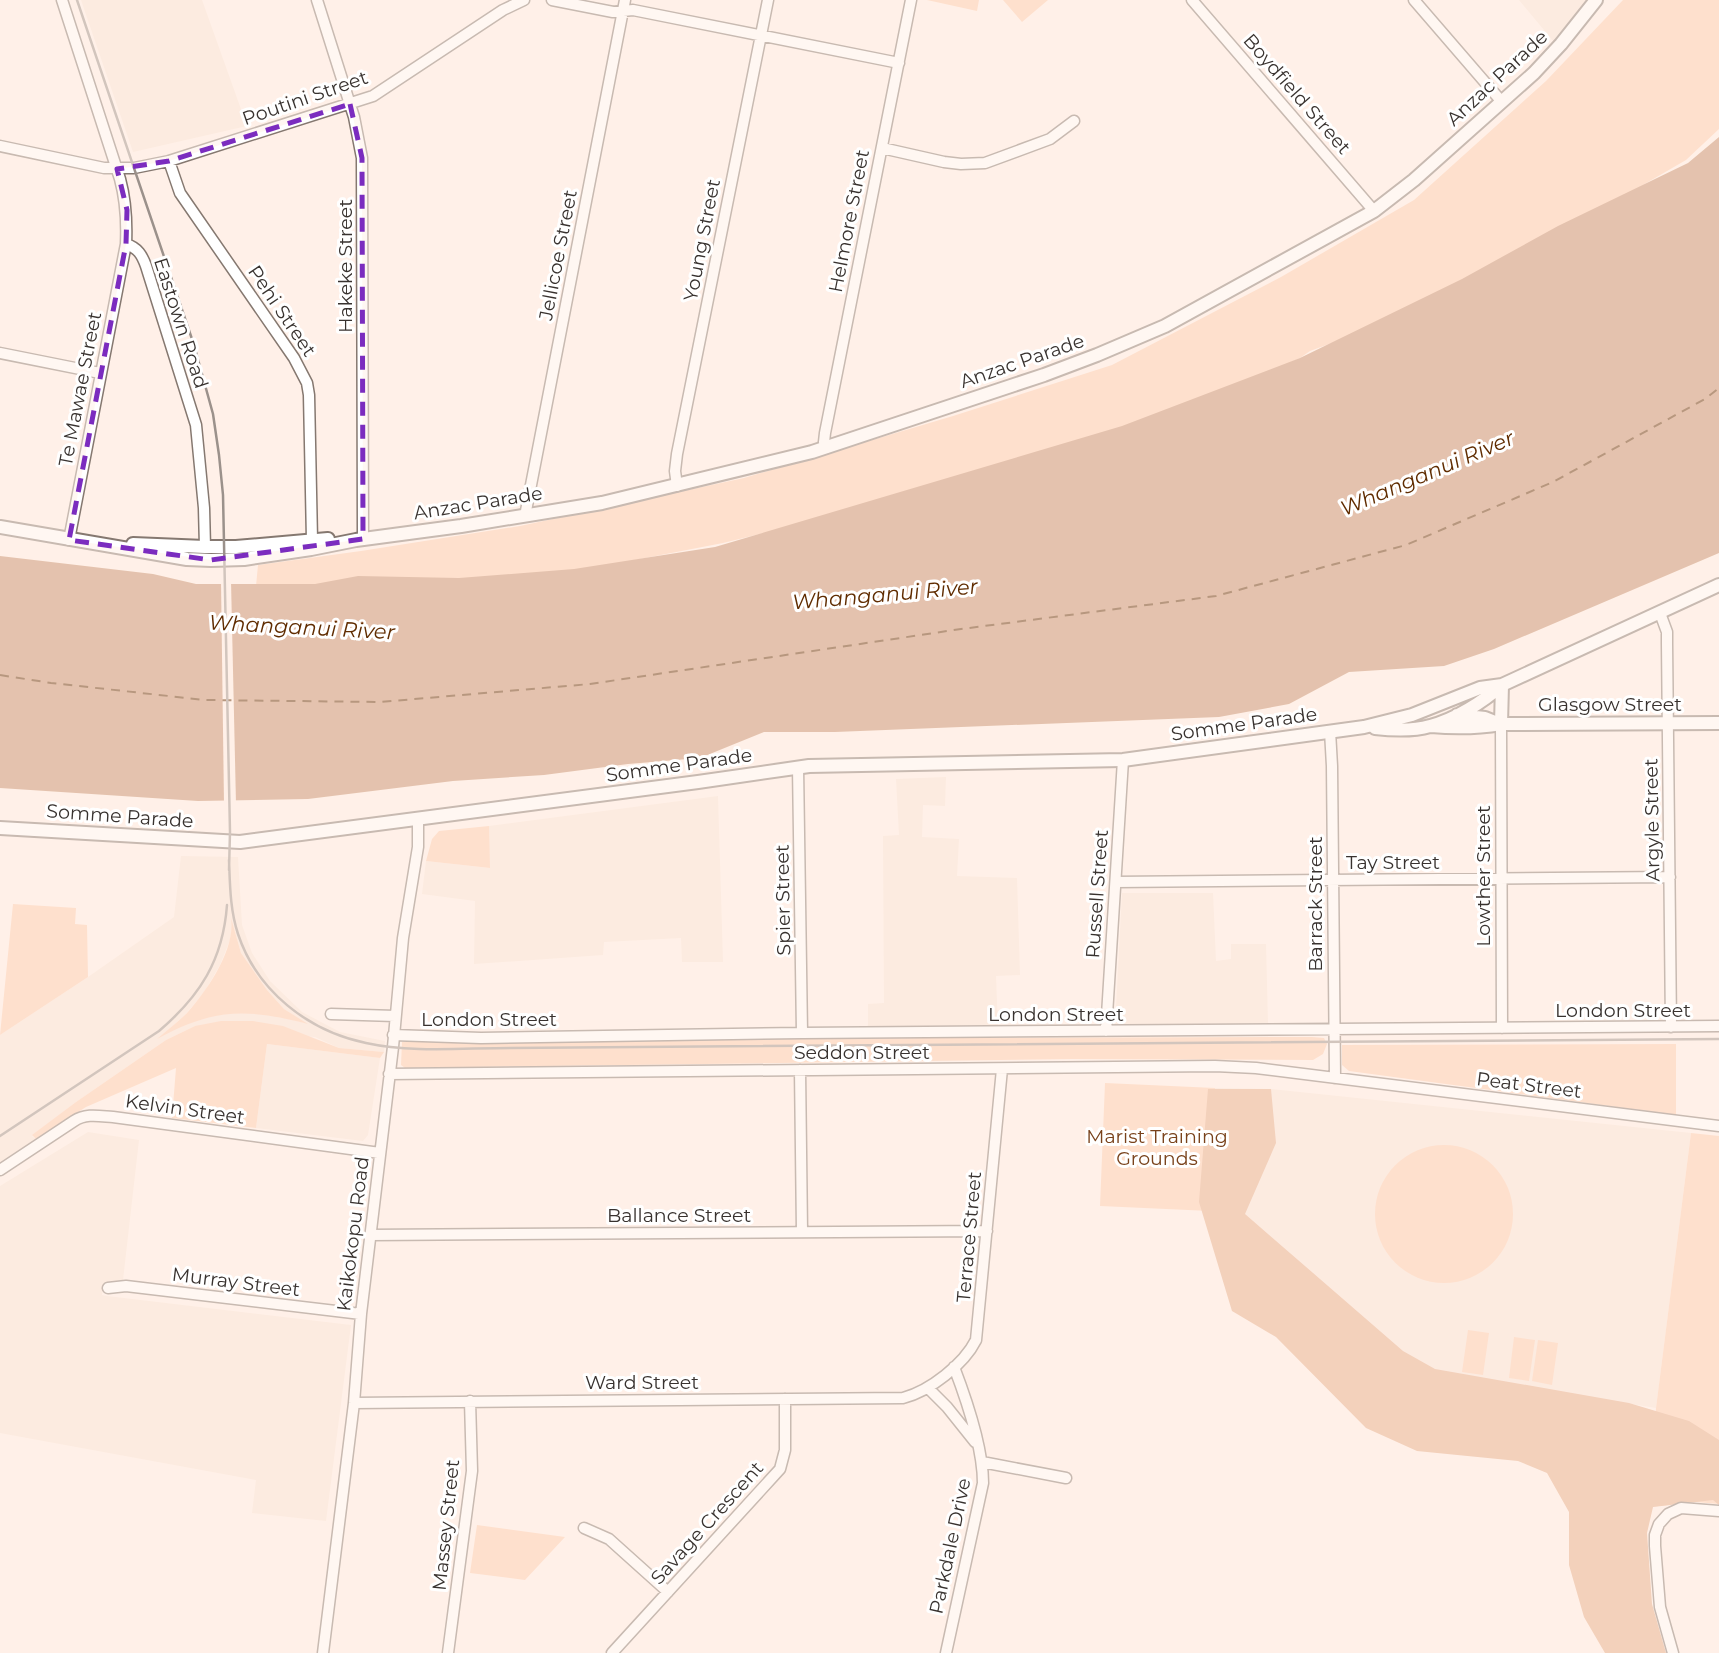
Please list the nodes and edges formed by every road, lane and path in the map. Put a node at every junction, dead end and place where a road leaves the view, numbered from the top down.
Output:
1 (62, 0) edge
2 (317, 0) edge
3 (524, 0) edge
4 (552, 0) edge
5 (768, 0) edge
6 (911, 0) edge
7 (1192, 0) edge
8 (1414, 0) edge
9 (1596, 0) edge
10 (624, 5) edge
11 (761, 35) junction
12 (899, 63) junction
13 (1502, 102) junction
14 (350, 104) junction
15 (1074, 121) dead end
16 (0, 146) edge
17 (882, 148) junction
18 (169, 161) junction
19 (117, 169) junction
20 (1374, 211) junction
21 (126, 244) junction
22 (0, 353) edge
23 (100, 373) junction
24 (826, 448) junction
25 (677, 486) junction
26 (525, 516) junction
27 (0, 527) edge
28 (360, 539) junction
29 (69, 540) junction
30 (312, 540) junction
31 (91, 542) junction
32 (205, 547) junction
33 (1719, 585) edge
34 (1660, 613) junction
35 (1502, 685) junction
36 (1412, 715) junction
37 (1457, 715) junction
38 (1668, 723) junction
39 (1719, 723) edge
40 (1501, 724) junction
41 (1431, 726) junction
42 (1364, 727) junction
43 (1330, 731) junction
44 (1123, 760) junction
45 (798, 767) junction
46 (418, 819) junction
47 (0, 828) edge
48 (1670, 877) junction
49 (1501, 879) junction
50 (1333, 880) junction
51 (1115, 882) junction
52 (331, 1014) dead end
53 (395, 1016) junction
54 (1719, 1026) edge
55 (1671, 1027) junction
56 (1502, 1028) junction
57 (1334, 1029) junction
58 (1106, 1031) junction
59 (803, 1033) junction
60 (393, 1035) junction
61 (1002, 1069) junction
62 (800, 1070) junction
63 (389, 1074) junction
64 (1335, 1078) junction
65 (1719, 1126) edge
66 (380, 1153) junction
67 (0, 1170) edge
68 (987, 1231) junction
69 (802, 1232) junction
70 (370, 1235) junction
71 (108, 1288) dead end
72 (361, 1314) junction
73 (954, 1367) junction
74 (928, 1388) junction
75 (785, 1399) junction
76 (470, 1401) junction
77 (354, 1403) junction
78 (977, 1445) junction
79 (982, 1462) junction
80 (1066, 1478) dead end
81 (1719, 1511) edge
82 (584, 1528) dead end
83 (668, 1592) junction
84 (323, 1653) edge
85 (448, 1653) edge
86 (612, 1653) edge
87 (946, 1653) edge
88 (1673, 1653) edge

1 - 19 street
2 - 14 street, Hakeke Street
3 - 14 street, Poutini Street
4 - 10 street
5 - 11 street, Young Street
6 - 12 street, Helmore Street
7 - 20 street, Boydfield Street
8 - 13 street
9 - 13 main road, Anzac Parade
10 - 11 street
10 - 26 street, Jellicoe Street
11 - 12 street
11 - 25 street, Young Street
12 - 17 street, Helmore Street
13 - 20 main road, Anzac Parade
14 - 18 street, Poutini Street
14 - 28 street, Hakeke Street
15 - 17 street
16 - 19 street, Poutini Street
17 - 24 street, Helmore Street
18 - 19 street, Poutini Street
18 - 30 street, Pehi Street
19 - 21 street
20 - 24 main road, Anzac Parade
21 - 23 street, Te Mawae Street
21 - 32 street, Eastown Road
22 - 23 street
23 - 29 street, Te Mawae Street
24 - 25 main road, Anzac Parade
25 - 26 main road, Anzac Parade
26 - 28 main road, Anzac Parade
27 - 29 main road, Anzac Parade
28 - 30 main road, Anzac Parade
28 - 31 main road, Anzac Parade
29 - 31 main road, Anzac Parade
30 - 32 main road, Anzac Parade
31 - 32 main road, Anzac Parade
33 - 34 main road, Somme Parade
34 - 35 main road, Somme Parade
34 - 38 street, Argyle Street
35 - 36 main road, Somme Parade
35 - 37 main road, Somme Parade
35 - 40 main road
36 - 37 main road, Glasgow Street
36 - 42 main road, Somme Parade
37 - 40 main road, Glasgow Street
37 - 41 main road, Somme Parade
38 - 39 main road, Glasgow Street
38 - 40 main road, Glasgow Street
38 - 48 street, Argyle Street
40 - 41 main road, Glasgow Street
40 - 49 street, Lowther Street
41 - 42 main road, Somme Parade
42 - 43 main road, Somme Parade
43 - 44 main road, Somme Parade
43 - 50 street, Barrack Street
44 - 45 main road, Somme Parade
44 - 51 street, Russell Street
45 - 46 main road, Somme Parade
45 - 59 street, Spier Street
46 - 47 main road, Somme Parade
46 - 53 street, Kaikokopu Road
48 - 49 street, Tay Street
48 - 55 street, Argyle Street
49 - 50 street, Tay Street
49 - 56 street, Lowther Street
50 - 51 street, Tay Street
50 - 57 street, Barrack Street
51 - 58 street, Russell Street
52 - 53 street
53 - 60 street, Kaikokopu Road
54 - 55 street, London Street
55 - 56 street, London Street
56 - 57 street, London Street
57 - 58 street, London Street
57 - 64 street, Barrack Street
58 - 59 street, London Street
59 - 60 street, London Street
60 - 63 street, Kaikokopu Road
61 - 62 street, Seddon Street
61 - 64 street, Seddon Street
61 - 68 street, Terrace Street
62 - 63 street, Seddon Street
62 - 69 street
63 - 66 street, Kaikokopu Road
64 - 65 street, Peat Street
66 - 67 street, Kelvin Street
66 - 70 street, Kaikokopu Road
68 - 69 street, Ballance Street
68 - 73 street, Terrace Street
69 - 70 street, Ballance Street
70 - 72 street, Kaikokopu Road
71 - 72 street, Murray Street
72 - 77 street, Kaikokopu Road
73 - 74 street, Terrace Street
73 - 78 street, Parkdale Drive
74 - 75 street, Ward Street
74 - 78 street, Parkdale Drive
75 - 76 street, Ward Street
75 - 83 street, Savage Crescent
76 - 77 street, Ward Street
76 - 85 street, Massey Street
77 - 84 street, Kaikokopu Road
78 - 79 street, Parkdale Drive
79 - 80 street
79 - 87 street, Parkdale Drive
81 - 88 street
82 - 83 street
83 - 86 street, Savage Crescent

